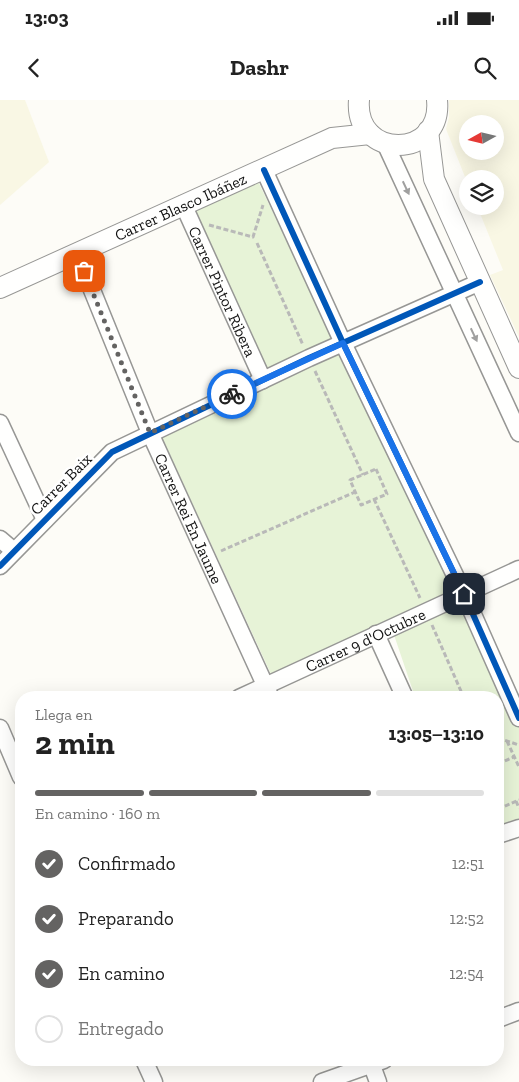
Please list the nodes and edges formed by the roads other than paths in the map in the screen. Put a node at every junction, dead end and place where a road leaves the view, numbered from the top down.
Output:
1 (437, 100) edge
2 (359, 106) edge
3 (428, 131) junction
4 (332, 138) junction
5 (386, 141) junction
6 (266, 176) junction
7 (434, 179) junction
8 (187, 213) junction
9 (77, 253) junction
10 (480, 282) junction
11 (0, 288) edge
12 (455, 293) junction
13 (343, 343) junction
14 (519, 368) edge
15 (263, 380) junction
16 (0, 423) edge
17 (150, 433) junction
18 (519, 433) edge
19 (45, 520) junction
20 (0, 539) edge
21 (14, 551) junction
22 (0, 566) edge
23 (519, 569) edge
24 (464, 594) junction
25 (376, 634) junction
26 (268, 691) edge
27 (270, 691) edge
28 (402, 691) edge
29 (519, 718) edge
30 (0, 728) edge
31 (15, 763) edge
32 (519, 828) edge
33 (504, 833) edge
34 (519, 1012) edge
35 (504, 1017) edge
36 (147, 1066) edge
37 (363, 1066) edge
38 (376, 1066) edge
39 (154, 1082) edge
40 (322, 1082) edge
41 (378, 1082) edge

1 - 3 street
2 - 4 street, Carrer Blasco Ibáñez
2 - 5 street
3 - 5 street
3 - 7 street
4 - 5 street, Carrer Blasco Ibáñez
4 - 6 street, Carrer Blasco Ibáñez
5 - 7 street
5 -> 12 street
6 - 8 street, Carrer Blasco Ibáñez
6 - 13 street
7 - 10 street
8 - 9 street, Carrer Blasco Ibáñez
8 - 15 street, Carrer Pintor Ribera
9 - 11 street, Carrer Blasco Ibáñez
9 - 17 street, Carrer Rei En Jaume
10 - 12 street, Carrer Baix
10 - 14 street
12 - 13 street, Carrer Baix
12 -> 18 street
13 - 15 street, Carrer Baix
13 - 24 street
15 - 17 street, Carrer Baix
16 - 19 street
17 - 19 street, Carrer Baix
17 - 26 street, Carrer Rei En Jaume
19 - 21 street, Carrer Baix
20 - 21 street
21 - 22 street, Carrer Baix
23 - 24 street, Carrer 9 d'Octubre
24 - 25 street, Carrer 9 d'Octubre
24 - 29 street
25 - 27 street, Carrer 9 d'Octubre
25 - 28 street
30 - 31 street
32 - 33 street
34 - 35 street
36 - 39 street
37 - 40 street
38 - 41 street

